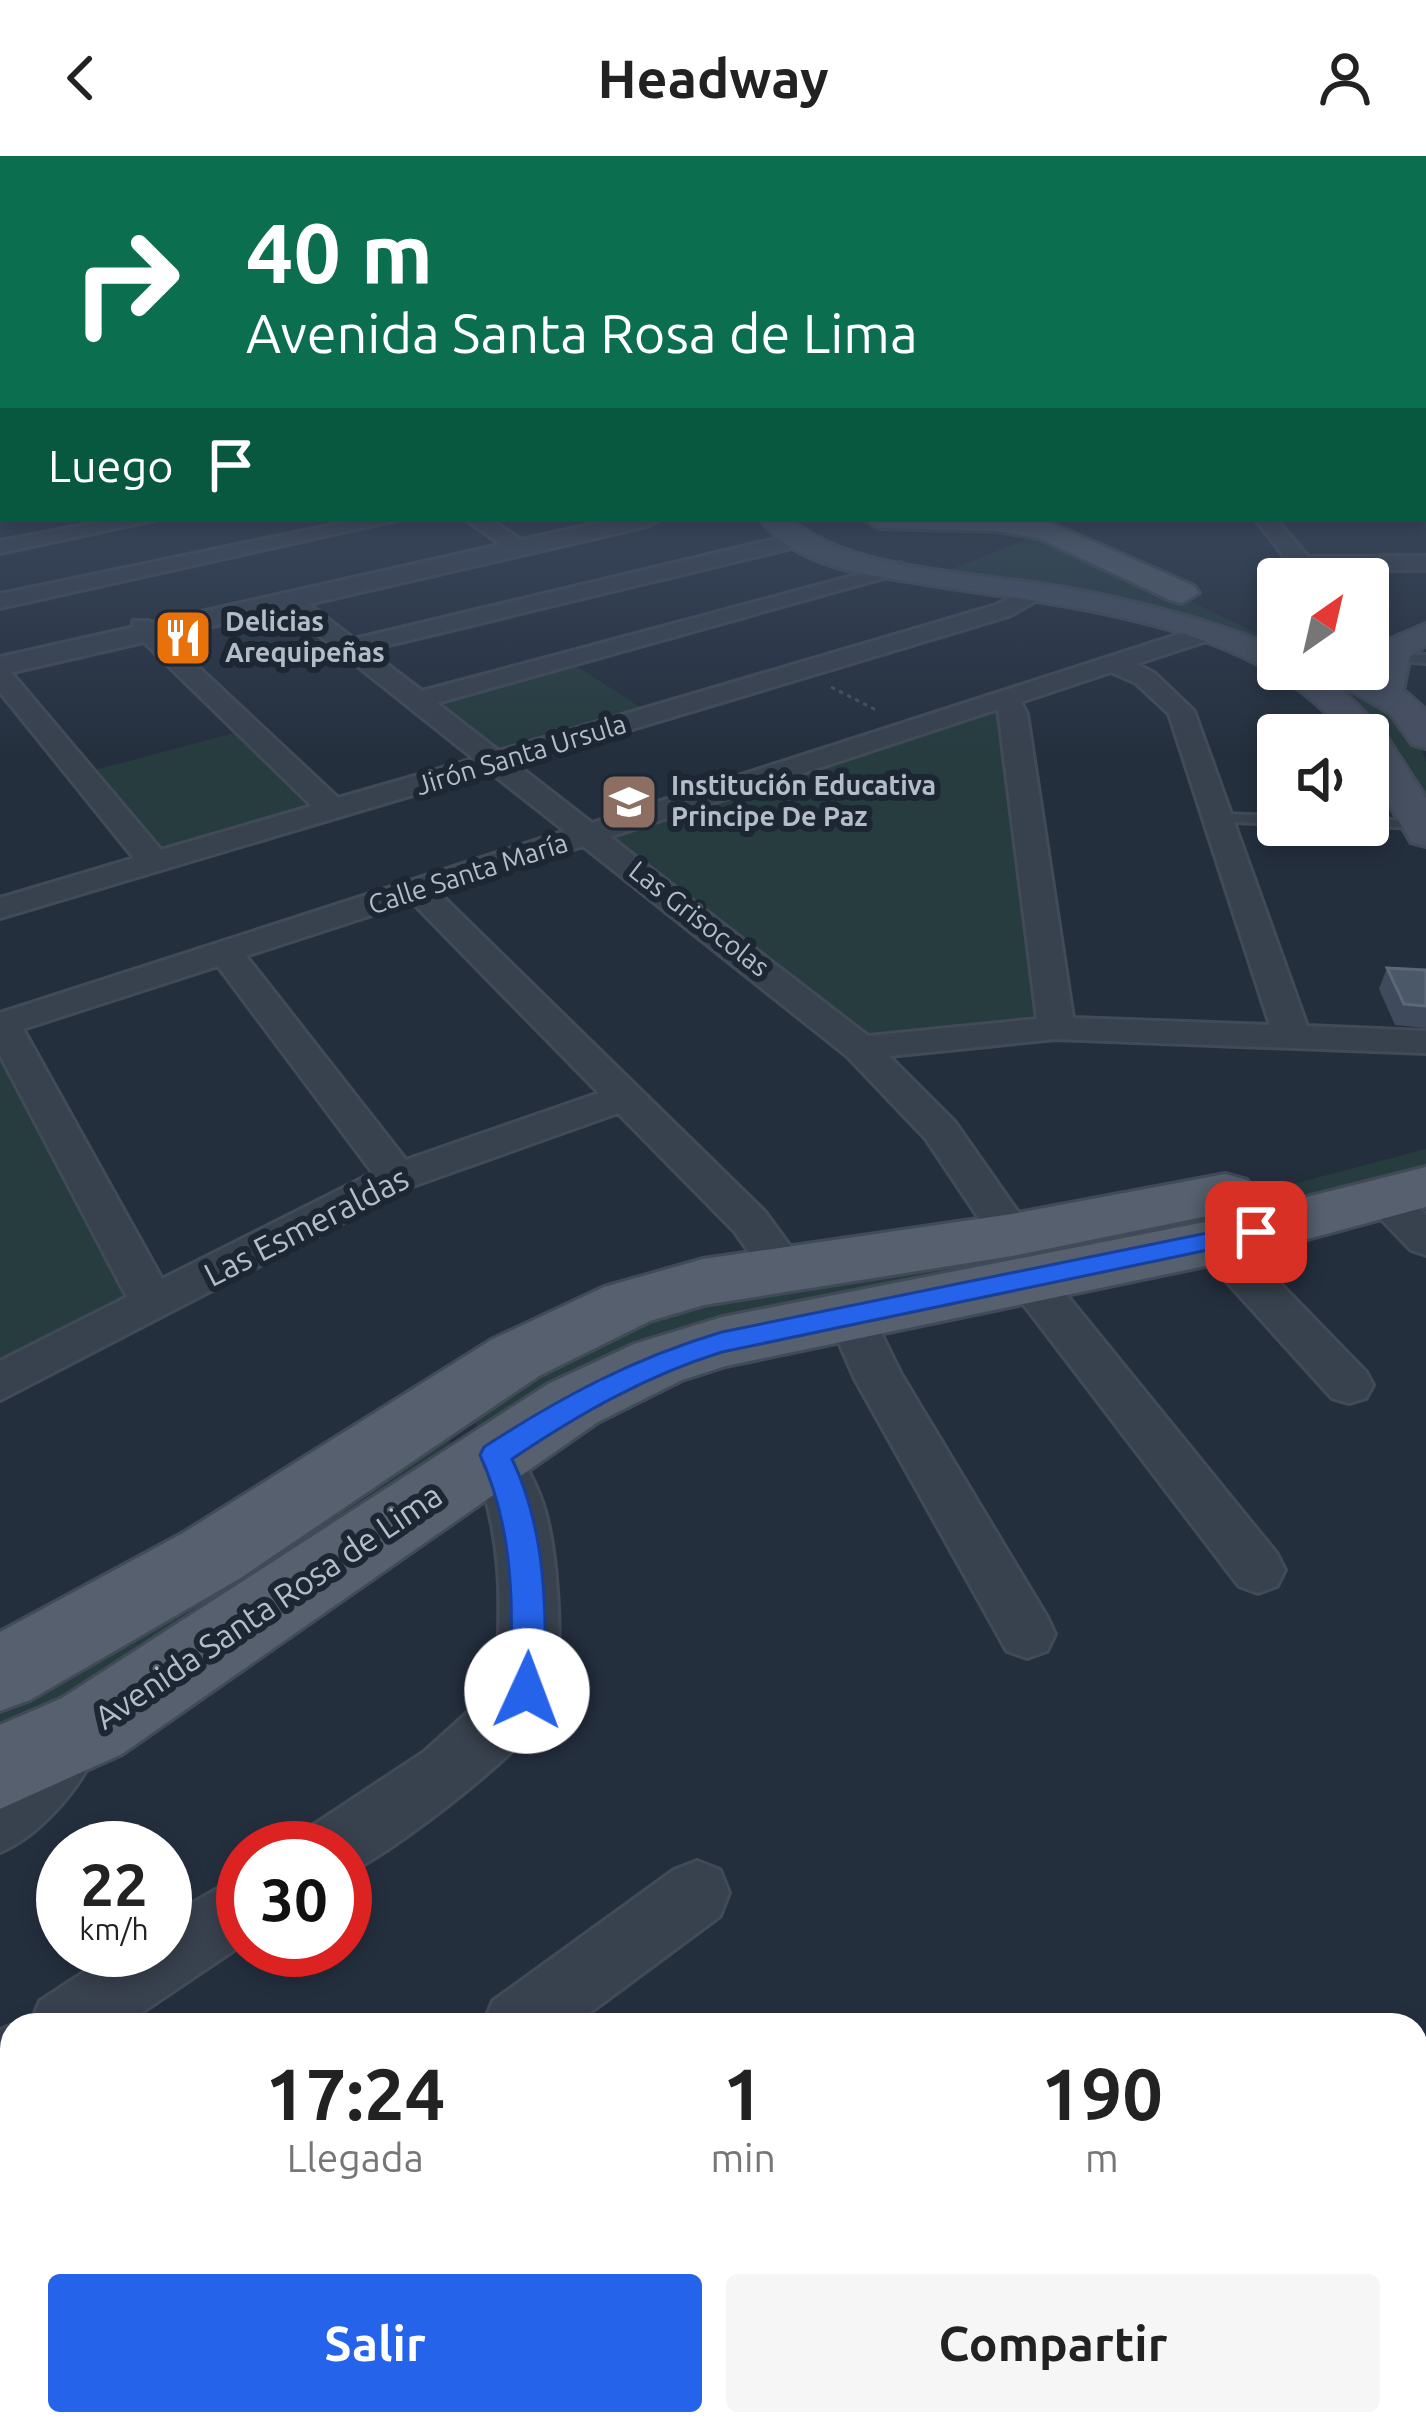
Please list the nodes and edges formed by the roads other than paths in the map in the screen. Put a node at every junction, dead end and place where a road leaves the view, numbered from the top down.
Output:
1 (281, 542) edge
2 (512, 542) edge
3 (537, 542) edge
4 (736, 542) edge
5 (809, 542) edge
6 (1076, 542) edge
7 (1426, 563) edge
8 (1389, 565) edge
9 (901, 571) junction
10 (1182, 592) junction
11 (1039, 593) junction
12 (0, 601) edge
13 (289, 601) junction
14 (1232, 604) dead end
15 (144, 629) junction
16 (1257, 629) edge
17 (1210, 632) junction
18 (350, 647) junction
19 (1408, 647) edge
20 (1257, 652) edge
21 (0, 661) edge
22 (1114, 664) junction
23 (0, 675) edge
24 (1323, 690) edge
25 (1005, 698) junction
26 (419, 700) junction
27 (1426, 736) edge
28 (496, 762) junction
29 (333, 810) junction
30 (1219, 818) junction
31 (1257, 819) edge
32 (1389, 825) edge
33 (1424, 829) edge
34 (590, 834) junction
35 (154, 862) junction
36 (418, 890) junction
37 (0, 908) edge
38 (226, 953) junction
39 (1, 1025) edge
40 (1056, 1028) junction
41 (1292, 1036) junction
42 (1426, 1042) edge
43 (860, 1048) junction
44 (623, 1097) junction
45 (1426, 1141) edge
46 (398, 1177) junction
47 (1412, 1208) edge
48 (1216, 1242) junction
49 (1021, 1258) junction
50 (784, 1268) junction
51 (153, 1304) junction
52 (850, 1315) junction
53 (0, 1382) edge
54 (1349, 1385) dead end
55 (431, 1408) junction
56 (495, 1455) junction
57 (1258, 1570) dead end
58 (1027, 1634) dead end
59 (0, 1674) edge
60 (92, 1726) junction
61 (0, 1768) edge
62 (0, 1822) edge
63 (372, 1822) edge
64 (698, 1893) dead end
65 (216, 1924) edge
66 (82, 2013) edge
67 (533, 2013) edge

1 - 12 street
2 - 15 street
3 - 13 street
4 - 18 street
5 - 9 main road
6 - 10 main road
7 - 8 street
9 - 11 main road
9 - 26 street
10 - 14 main road
10 - 16 main road
11 - 17 main road
11 - 28 street, Jirón Santa Ursula
13 - 15 street
13 - 18 street, Las Grisocolas
15 - 21 street
15 - 29 street
17 - 20 main road
17 - 22 street, Calle Santa María
18 - 26 street, Las Grisocolas
19 - 27 main road
22 - 25 street, Calle Santa María
22 - 30 street
23 - 35 street
24 - 33 main road
25 - 34 street, Calle Santa María
25 - 40 street
26 - 28 street, Las Grisocolas
28 - 29 street, Jirón Santa Ursula
28 - 34 street, Las Grisocolas
29 - 35 street, Jirón Santa Ursula
30 - 31 lane
30 - 41 street
32 - 33 lane
34 - 36 street, Calle Santa María
34 - 43 street, Las Grisocolas
35 - 37 street, Jirón Santa Ursula
36 - 38 street, Calle Santa María
36 - 44 street
38 - 39 street, Calle Santa María
38 - 46 street
39 - 51 street
40 - 41 street
40 - 43 street
41 - 42 street
43 - 49 street, Las Grisocolas
44 - 46 street, Las Esmeraldas
44 - 50 street
45 - 49 main road, Avenida Santa Rosa de Lima
46 - 51 street, Las Esmeraldas
47 - 48 main road, Avenida Santa Rosa de Lima
48 - 49 main road, Avenida Santa Rosa de Lima
48 - 54 street
49 - 50 main road, Avenida Santa Rosa de Lima
49 - 52 main road, Avenida Santa Rosa de Lima
49 - 57 street, Las Grisocolas
50 - 55 main road, Avenida Santa Rosa de Lima
51 - 53 street, Las Esmeraldas
52 - 56 main road, Avenida Santa Rosa de Lima
52 - 58 street
55 - 56 main road
55 - 59 main road, Avenida Santa Rosa de Lima
56 - 60 main road, Avenida Santa Rosa de Lima
56 - 63 street
60 - 61 main road, Avenida Santa Rosa de Lima
60 - 62 street
64 - 67 street
65 - 66 street

